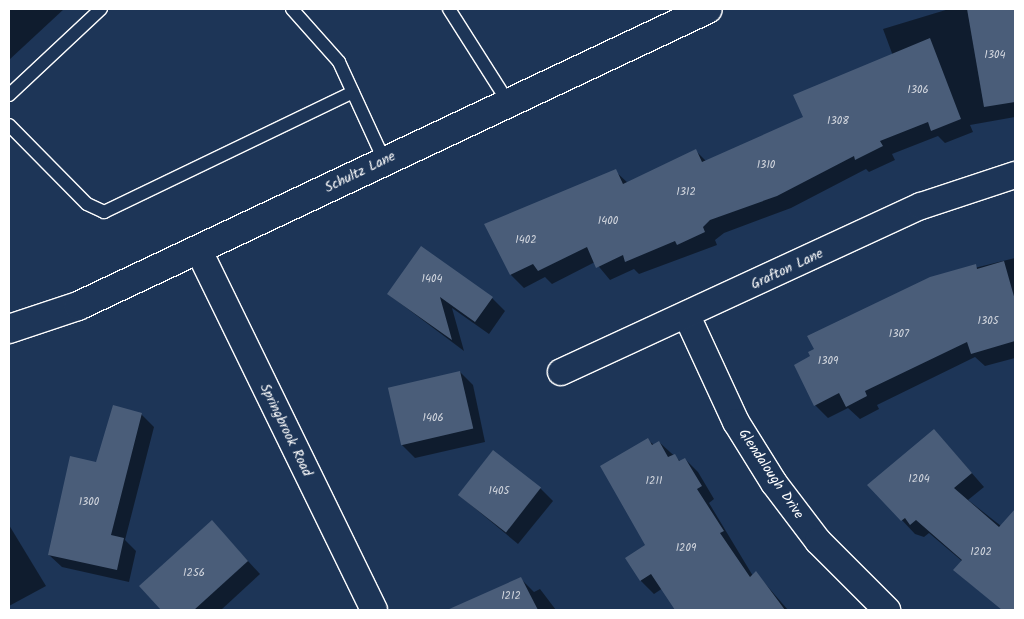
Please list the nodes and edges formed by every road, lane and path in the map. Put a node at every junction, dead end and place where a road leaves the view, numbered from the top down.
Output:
1 (101, 9) edge
2 (292, 9) edge
3 (449, 9) edge
4 (708, 9) edge
5 (353, 92) junction
6 (9, 95) edge
7 (508, 102) junction
8 (9, 125) edge
9 (384, 160) junction
10 (1015, 175) edge
11 (199, 250) junction
12 (687, 316) junction
13 (9, 329) edge
14 (561, 372) dead end
15 (374, 610) edge
16 (887, 610) edge

1 - 6 lane
2 - 5 lane
3 - 7 lane
4 - 7 street, Schultz Lane
5 - 8 lane
5 - 9 lane
7 - 9 street, Schultz Lane
9 - 11 street, Schultz Lane
10 - 12 street, Grafton Lane
11 - 13 street, Schultz Lane
11 - 15 street, Springbrook Road
12 - 14 street, Grafton Lane
12 - 16 street, Glendalough Drive

